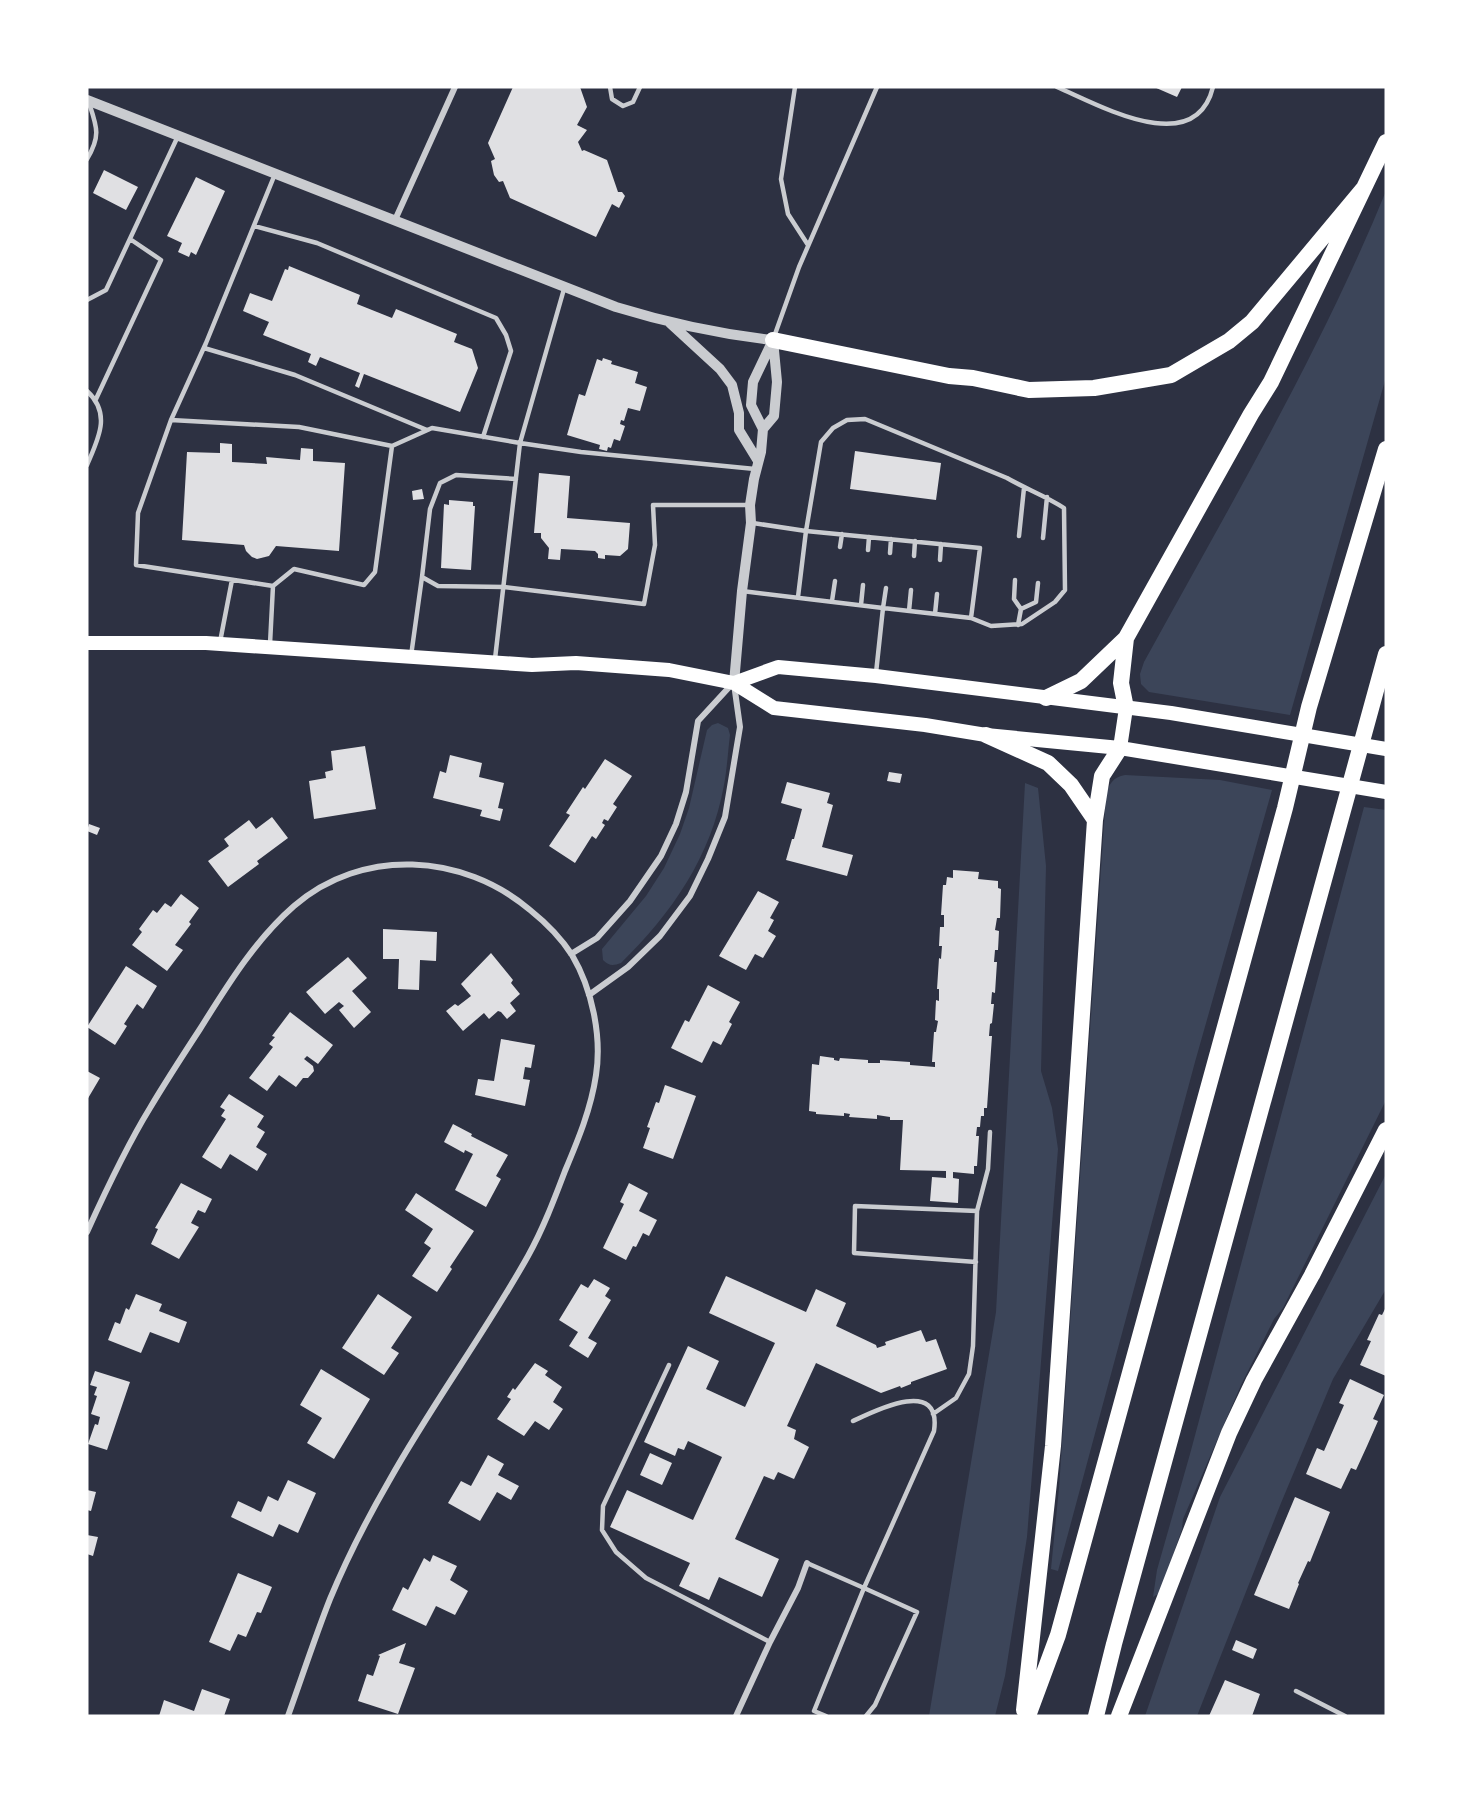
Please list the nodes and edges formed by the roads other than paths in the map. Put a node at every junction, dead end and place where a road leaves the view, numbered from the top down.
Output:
1 (455, 87) edge
2 (610, 87) edge
3 (640, 87) edge
4 (795, 87) edge
5 (877, 87) edge
6 (1057, 87) edge
7 (1213, 87) edge
8 (88, 100) edge
9 (178, 136) junction
10 (1386, 142) edge
11 (87, 159) edge
12 (275, 174) junction
13 (1364, 188) junction
14 (395, 220) junction
15 (254, 226) junction
16 (130, 239) junction
17 (808, 245) junction
18 (564, 288) junction
19 (87, 300) edge
20 (669, 322) junction
21 (773, 340) junction
22 (204, 348) junction
23 (87, 391) edge
24 (96, 399) junction
25 (171, 420) junction
26 (763, 429) junction
27 (427, 430) junction
28 (483, 437) junction
29 (520, 443) junction
30 (392, 446) junction
31 (1386, 449) edge
32 (87, 465) edge
33 (757, 465) junction
34 (516, 479) junction
35 (1024, 488) junction
36 (1047, 497) junction
37 (750, 505) junction
38 (751, 523) junction
39 (806, 531) junction
40 (842, 534) junction
41 (1020, 536) dead end
42 (869, 537) junction
43 (1043, 538) dead end
44 (891, 539) junction
45 (915, 541) junction
46 (941, 544) junction
47 (840, 547) dead end
48 (868, 550) dead end
49 (890, 553) dead end
50 (914, 556) dead end
51 (940, 560) dead end
52 (422, 577) junction
53 (232, 580) junction
54 (1015, 580) dead end
55 (835, 581) dead end
56 (1038, 583) dead end
57 (863, 585) dead end
58 (273, 586) junction
59 (504, 587) junction
60 (886, 588) dead end
61 (911, 590) dead end
62 (742, 591) junction
63 (936, 594) dead end
64 (798, 597) junction
65 (832, 601) junction
66 (861, 605) junction
67 (883, 608) junction
68 (1021, 609) junction
69 (909, 611) junction
70 (935, 614) junction
71 (970, 618) junction
72 (1018, 625) junction
73 (1126, 638) junction
74 (87, 643) edge
75 (219, 644) junction
76 (270, 647) junction
77 (1386, 654) edge
78 (411, 656) junction
79 (495, 662) junction
80 (876, 676) junction
81 (734, 683) junction
82 (1046, 698) junction
83 (1126, 708) junction
84 (987, 735) junction
85 (1120, 748) junction
86 (1386, 749) edge
87 (1386, 792) edge
88 (1095, 820) junction
89 (571, 954) junction
90 (589, 995) junction
91 (1386, 1130) edge
92 (990, 1132) dead end
93 (977, 1211) junction
94 (87, 1232) edge
95 (976, 1262) junction
96 (669, 1365) dead end
97 (933, 1414) junction
98 (853, 1421) dead end
99 (807, 1563) joint
100 (864, 1588) junction
101 (770, 1642) junction
102 (1296, 1691) dead end
103 (288, 1716) edge
104 (736, 1716) edge
105 (826, 1716) edge
106 (866, 1716) edge
107 (1023, 1716) edge
108 (1028, 1716) edge
109 (1096, 1716) edge
110 (1119, 1716) edge
111 (1344, 1716) edge

1 - 14 street
2 - 3 lane
4 - 17 lane
5 - 17 lane
6 - 7 lane
8 - 9 street
8 - 11 lane
9 - 12 street
9 - 16 lane
10 - 13 highway
12 - 14 street
12 - 15 lane
13 - 21 highway
13 - 73 highway
14 - 18 street
15 - 22 lane
15 - 28 lane
16 - 19 lane
16 - 24 lane
17 - 21 lane
18 - 20 street
18 - 29 lane
20 - 21 street
20 - 33 street
21 - 26 street
21 - 26 street
22 - 25 lane
22 - 27 lane
23 - 24 lane
24 - 32 lane
25 - 30 lane
25 - 53 lane
26 - 33 street
27 - 28 lane
27 - 30 lane
28 - 29 lane
29 - 33 lane
29 - 34 lane
30 - 58 lane
31 - 108 highway
33 - 37 street
34 - 52 lane
34 - 59 lane
35 - 36 lane
35 - 39 lane
35 - 41 lane
36 - 43 lane
36 - 72 lane
37 - 38 street
37 - 59 lane
38 - 39 lane
38 - 62 street
39 - 40 lane
39 - 64 lane
40 - 42 lane
40 - 47 lane
42 - 44 lane
42 - 48 lane
44 - 45 lane
44 - 49 lane
45 - 46 lane
45 - 50 lane
46 - 51 lane
46 - 71 lane
52 - 59 lane
52 - 78 lane
53 - 58 lane
53 - 75 lane
54 - 68 lane
55 - 65 lane
56 - 68 lane
57 - 66 lane
58 - 76 lane
59 - 79 lane
60 - 67 lane
61 - 69 lane
62 - 64 lane
62 - 81 street
63 - 70 lane
64 - 65 lane
65 - 66 lane
66 - 67 lane
67 - 69 lane
67 - 80 lane
68 - 72 lane
69 - 70 lane
70 - 71 lane
71 - 72 lane
73 - 82 highway
73 - 83 highway
74 - 75 main road
75 - 76 main road
76 - 78 main road
77 - 109 highway
78 - 79 main road
79 - 81 main road
80 - 81 main road
80 - 82 main road
81 - 84 main road
81 - 89 street
81 - 90 street
82 - 83 main road
83 - 85 main road
83 - 86 main road
84 - 85 main road
84 - 88 highway
85 - 87 main road
85 - 88 highway
88 - 107 highway
89 - 90 street
89 - 94 street
90 - 103 street
91 - 110 highway
92 - 93 lane
93 - 95 lane
93 - 95 lane
95 - 97 lane
96 - 101 lane
97 - 98 lane
97 - 100 lane
99 - 100 lane
99 - 101 street
100 - 105 lane
100 - 106 lane
101 - 104 street
102 - 111 lane

